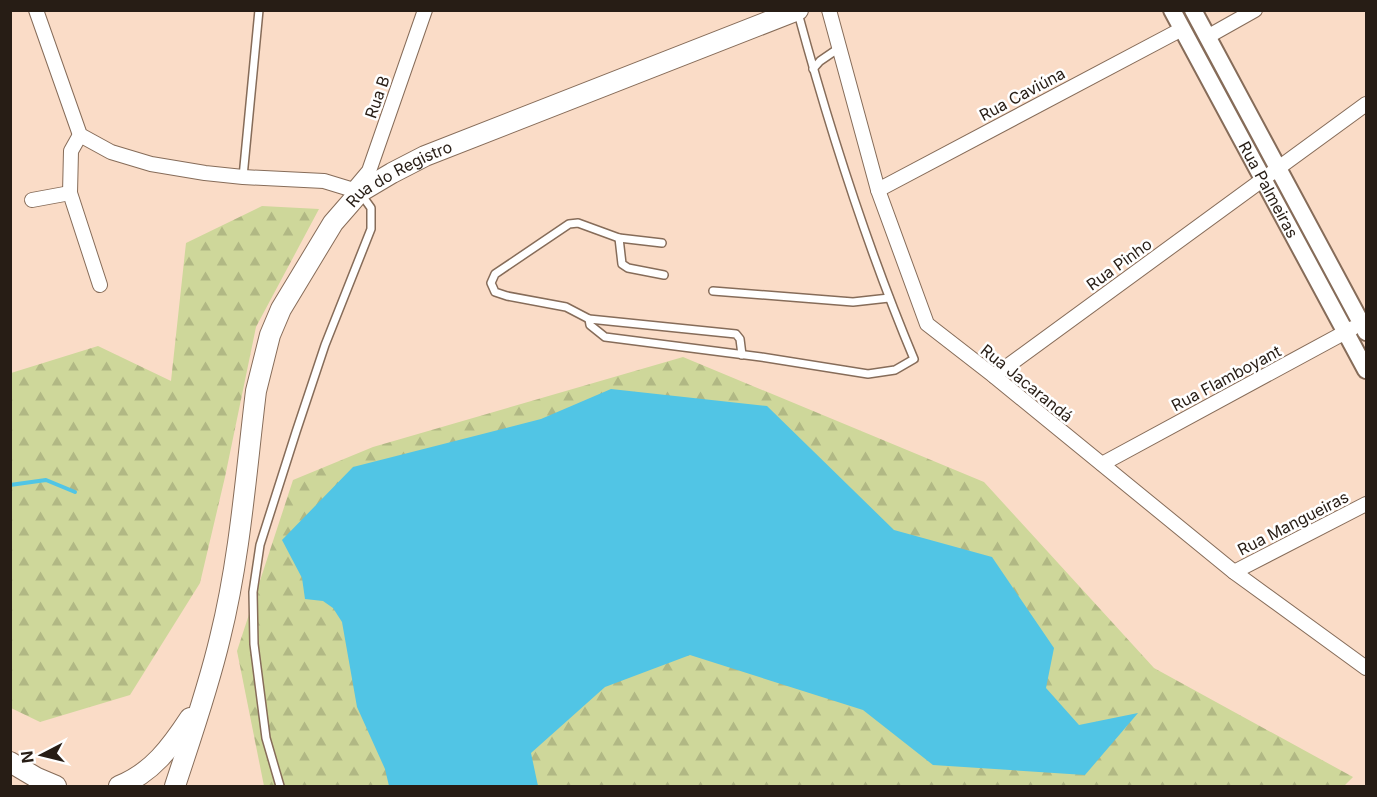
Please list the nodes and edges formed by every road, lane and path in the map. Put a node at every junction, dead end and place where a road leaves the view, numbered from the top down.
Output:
1 (36, 10) edge
2 (259, 10) edge
3 (425, 10) edge
4 (829, 10) edge
5 (1172, 10) edge
6 (1192, 10) edge
7 (1255, 10) edge
8 (797, 11) edge
9 (1182, 29) junction
10 (1207, 37) junction
11 (840, 47) junction
12 (813, 69) junction
13 (1366, 104) edge
14 (80, 135) junction
15 (1279, 168) junction
16 (243, 177) junction
17 (1263, 178) junction
18 (878, 190) junction
19 (356, 191) junction
20 (70, 192) junction
21 (32, 200) dead end
22 (619, 238) junction
23 (662, 243) dead end
24 (664, 275) dead end
25 (100, 285) dead end
26 (713, 291) dead end
27 (889, 298) junction
28 (589, 319) junction
29 (1365, 325) edge
30 (1346, 332) junction
31 (742, 355) junction
32 (1366, 370) edge
33 (994, 376) junction
34 (1102, 464) junction
35 (1366, 504) edge
36 (1234, 572) junction
37 (1366, 668) edge
38 (204, 696) junction
39 (10, 762) edge
40 (56, 786) edge
41 (119, 786) edge
42 (175, 786) edge
43 (280, 786) edge

1 - 14 street
2 - 16 lane
3 - 19 street, Rua B
4 - 11 street, Rua Jacarandá
5 - 9 street, Rua Palmeiras
6 - 10 street, Rua Palmeiras
7 - 10 street
8 - 12 lane
8 - 19 main road, Rua do Registro
9 - 17 street, Rua Palmeiras
9 - 18 street, Rua Caviúna
10 - 15 street, Rua Palmeiras
11 - 12 lane
11 - 18 street, Rua Jacarandá
12 - 27 lane
13 - 15 street, Rua Pinho
14 - 16 street
14 - 20 street
15 - 17 street, Rua Pinho
15 - 29 street, Rua Palmeiras
16 - 19 street
17 - 30 street, Rua Palmeiras
17 - 33 street, Rua Pinho
18 - 33 street, Rua Jacarandá
19 - 38 main road, Rua do Registro
19 - 43 lane
20 - 21 street
20 - 25 street
22 - 23 lane
22 - 24 lane
22 - 28 lane
26 - 27 lane
27 - 31 lane
28 - 31 lane
28 - 31 lane
29 - 30 street, Rua Flamboyant
30 - 32 street, Rua Palmeiras
30 - 34 street, Rua Flamboyant
33 - 34 street, Rua Jacarandá
34 - 36 street, Rua Jacarandá
35 - 36 street, Rua Mangueiras
36 - 37 street, Rua Jacarandá
38 - 41 main road
38 - 42 main road
39 - 40 main road

